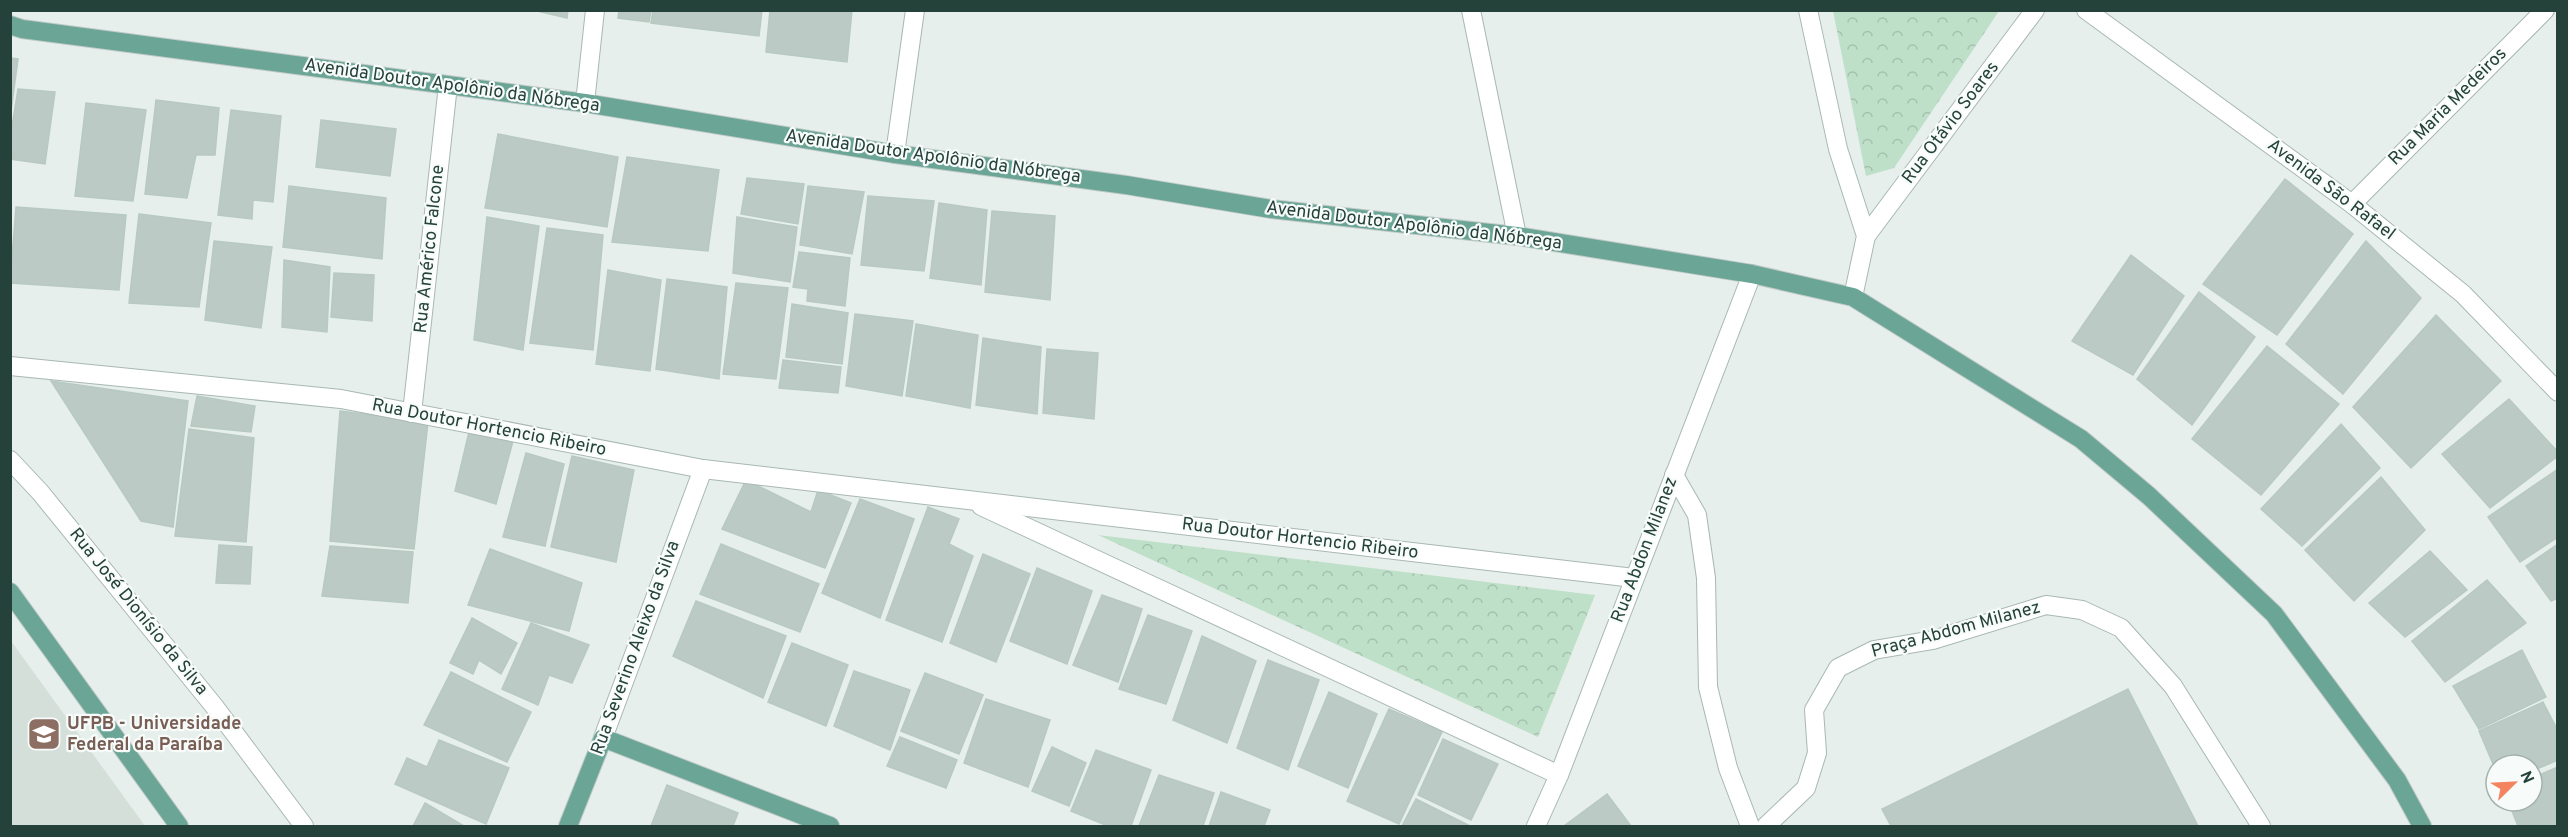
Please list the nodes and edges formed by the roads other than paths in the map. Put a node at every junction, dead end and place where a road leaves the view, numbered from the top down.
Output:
1 (595, 10) edge
2 (915, 10) edge
3 (1471, 10) edge
4 (1808, 10) edge
5 (2035, 10) edge
6 (2086, 10) edge
7 (2545, 10) edge
8 (10, 25) edge
9 (448, 85) junction
10 (585, 103) junction
11 (895, 154) junction
12 (2352, 204) junction
13 (1517, 236) junction
14 (1866, 236) junction
15 (1752, 274) junction
16 (1853, 297) junction
17 (10, 366) edge
18 (2558, 392) edge
19 (412, 412) junction
20 (10, 460) edge
21 (703, 469) junction
22 (1674, 475) junction
23 (967, 499) junction
24 (1634, 578) junction
25 (10, 592) edge
26 (603, 738) junction
27 (1558, 776) junction
28 (179, 826) edge
29 (304, 826) edge
30 (568, 826) edge
31 (830, 826) edge
32 (1536, 826) edge
33 (1750, 826) edge
34 (1766, 826) edge
35 (2261, 826) edge
36 (2422, 826) edge

1 - 10 street
2 - 11 street
3 - 13 street
4 - 14 street, Rua Otávio Soares
5 - 14 street, Rua Otávio Soares
6 - 12 street, Avenida São Rafael
7 - 12 street, Rua Maria Medeiros
8 - 9 main road, Avenida Doutor Apolônio da Nóbrega
9 - 10 main road, Avenida Doutor Apolônio da Nóbrega
9 - 19 street, Rua Américo Falcone
10 - 11 main road, Avenida Doutor Apolônio da Nóbrega
11 - 13 main road, Avenida Doutor Apolônio da Nóbrega
12 - 18 street, Avenida São Rafael
13 - 15 main road, Avenida Doutor Apolônio da Nóbrega
14 - 16 street, Rua Otávio Soares
15 - 16 main road, Avenida Doutor Apolônio da Nóbrega
15 - 22 street, Rua Abdon Milanez
16 - 36 main road, Avenida Doutor Apolônio da Nóbrega
17 - 19 street, Rua Doutor Hortencio Ribeiro
19 - 21 street, Rua Doutor Hortencio Ribeiro
20 - 29 street, Rua José Dionísio da Silva
21 - 23 street, Rua Doutor Hortencio Ribeiro
21 - 26 street, Rua Severino Aleixo da Silva
22 - 24 street, Rua Abdon Milanez
22 - 33 street
23 - 24 street, Rua Doutor Hortencio Ribeiro
23 - 27 street, Rua Doutor Hortencio Ribeiro
24 - 27 street, Rua Abdon Milanez
25 - 28 main road
26 - 30 main road, Rua Severino Aleixo da Silva
26 - 31 main road
27 - 32 street, Rua Abdon Milanez
34 - 35 street, Praça Abdom Milanez

